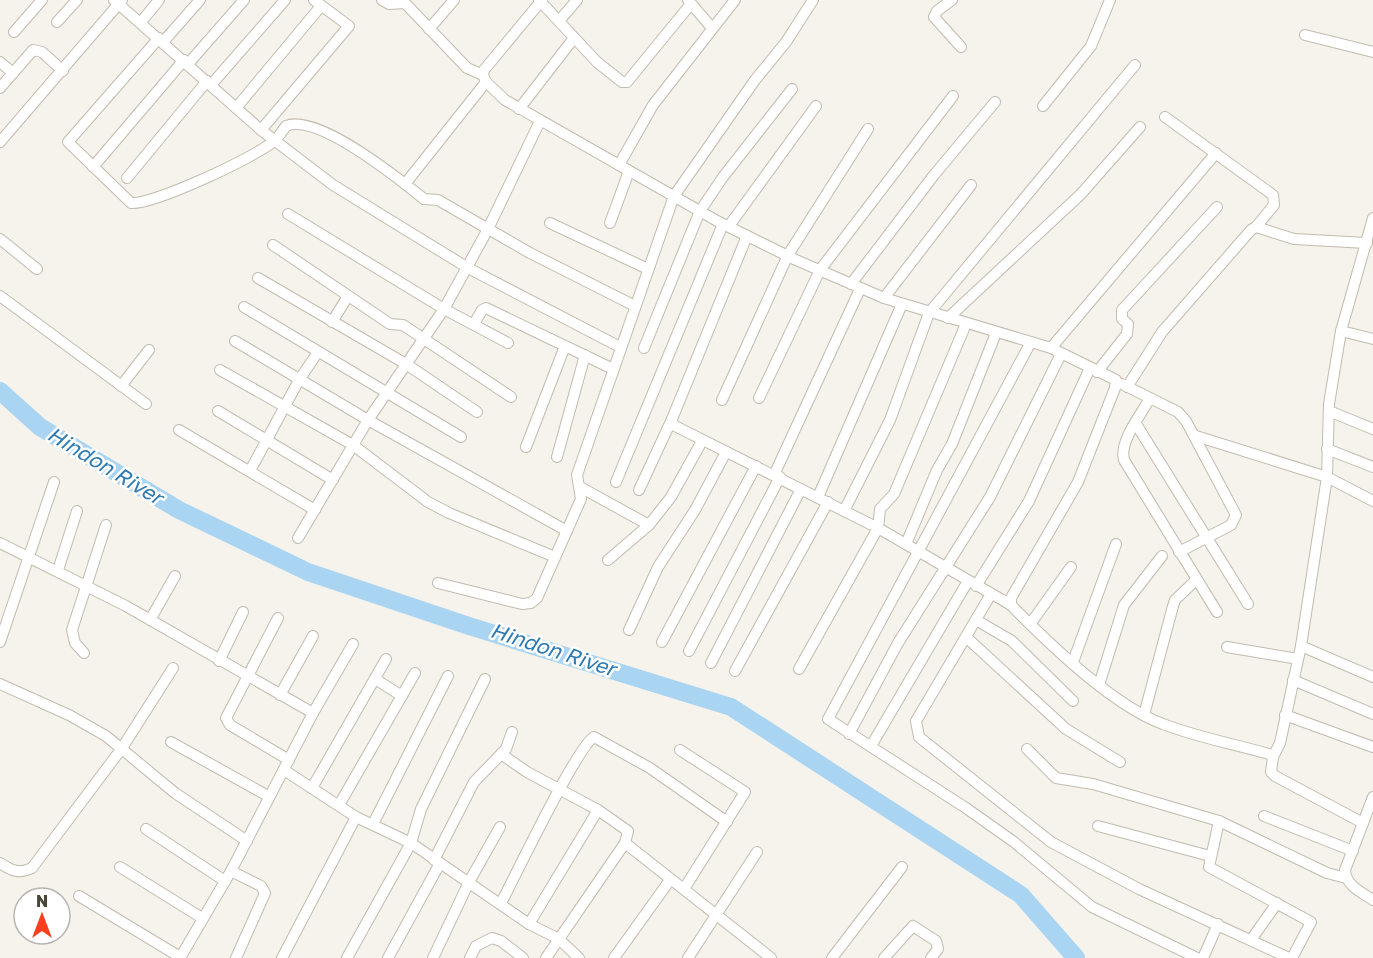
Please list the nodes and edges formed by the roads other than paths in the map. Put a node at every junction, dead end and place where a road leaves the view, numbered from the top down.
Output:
1 (42, 0) edge
2 (77, 0) edge
3 (159, 0) edge
4 (200, 0) edge
5 (244, 0) edge
6 (285, 0) edge
7 (382, 0) edge
8 (454, 0) edge
9 (578, 0) edge
10 (735, 0) edge
11 (813, 0) edge
12 (952, 0) edge
13 (1110, 0) edge
14 (118, 1) edge
15 (541, 1) edge
16 (318, 3) edge
17 (689, 3) edge
18 (559, 21) junction
19 (57, 22) dead end
20 (141, 22) junction
21 (712, 28) junction
22 (429, 29) junction
23 (14, 32) dead end
24 (1305, 35) dead end
25 (574, 38) junction
26 (161, 40) junction
27 (961, 47) dead end
28 (1373, 52) edge
29 (0, 62) edge
30 (186, 62) junction
31 (1136, 65) dead end
32 (63, 71) junction
33 (13, 74) junction
34 (484, 78) junction
35 (209, 83) junction
36 (0, 88) edge
37 (792, 89) dead end
38 (953, 96) dead end
39 (995, 102) dead end
40 (816, 106) dead end
41 (1043, 106) dead end
42 (236, 108) junction
43 (519, 109) junction
44 (1165, 117) dead end
45 (540, 121) junction
46 (1140, 127) dead end
47 (868, 129) dead end
48 (261, 130) junction
49 (274, 141) junction
50 (0, 142) edge
51 (1216, 153) junction
52 (93, 167) junction
53 (624, 168) junction
54 (127, 178) dead end
55 (405, 184) junction
56 (971, 186) dead end
57 (674, 196) junction
58 (1217, 207) dead end
59 (700, 211) junction
60 (288, 214) dead end
61 (1372, 222) edge
62 (550, 223) dead end
63 (610, 223) dead end
64 (726, 225) junction
65 (1256, 227) junction
66 (488, 229) junction
67 (747, 236) junction
68 (0, 240) edge
69 (1367, 243) junction
70 (273, 245) dead end
71 (788, 255) junction
72 (1368, 258) edge
73 (468, 268) junction
74 (37, 269) dead end
75 (648, 269) junction
76 (820, 270) junction
77 (258, 278) dead end
78 (855, 286) junction
79 (0, 296) edge
80 (348, 296) junction
81 (884, 298) junction
82 (902, 304) junction
83 (635, 306) junction
84 (244, 307) dead end
85 (444, 309) junction
86 (929, 313) junction
87 (948, 318) junction
88 (332, 322) junction
89 (474, 324) junction
90 (966, 324) junction
91 (1341, 331) junction
92 (996, 333) junction
93 (425, 338) junction
94 (1373, 339) edge
95 (235, 340) dead end
96 (1031, 342) junction
97 (508, 343) dead end
98 (565, 346) junction
99 (620, 347) junction
100 (644, 348) dead end
101 (1051, 348) junction
102 (149, 350) dead end
103 (318, 352) junction
104 (1061, 354) junction
105 (585, 356) junction
106 (406, 364) junction
107 (613, 369) junction
108 (220, 370) dead end
109 (1093, 370) junction
110 (300, 380) junction
111 (1122, 384) junction
112 (121, 386) junction
113 (387, 392) junction
114 (511, 397) dead end
115 (759, 398) dead end
116 (1150, 398) junction
117 (722, 400) dead end
118 (146, 404) dead end
119 (284, 408) junction
120 (218, 411) dead end
121 (1329, 411) junction
122 (477, 412) dead end
123 (672, 419) junction
124 (368, 420) junction
125 (1136, 423) junction
126 (1373, 429) edge
127 (179, 430) dead end
128 (1196, 436) junction
129 (460, 437) dead end
130 (266, 441) junction
131 (702, 441) junction
132 (353, 445) junction
133 (526, 447) dead end
134 (1327, 449) junction
135 (726, 452) junction
136 (557, 457) dead end
137 (756, 466) junction
138 (1373, 467) edge
139 (250, 471) junction
140 (777, 476) junction
141 (1327, 477) junction
142 (333, 480) junction
143 (54, 482) dead end
144 (616, 482) dead end
145 (580, 487) junction
146 (801, 489) junction
147 (639, 490) dead end
148 (823, 500) junction
149 (1373, 501) edge
150 (315, 510) junction
151 (77, 511) dead end
152 (844, 511) junction
153 (106, 525) dead end
154 (649, 525) junction
155 (878, 528) junction
156 (567, 531) junction
157 (298, 537) dead end
158 (1207, 537) junction
159 (0, 543) edge
160 (906, 544) junction
161 (1116, 544) dead end
162 (919, 551) junction
163 (1179, 552) junction
164 (28, 556) junction
165 (1162, 556) dead end
166 (555, 558) junction
167 (609, 560) dead end
168 (1071, 567) dead end
169 (946, 568) junction
170 (58, 570) junction
171 (174, 576) dead end
172 (1197, 580) junction
173 (438, 583) dead end
174 (972, 583) junction
175 (86, 586) junction
176 (991, 594) junction
177 (1248, 604) dead end
178 (1011, 605) junction
179 (243, 612) dead end
180 (1217, 612) dead end
181 (278, 618) dead end
182 (150, 620) junction
183 (976, 620) junction
184 (1031, 623) junction
185 (629, 630) dead end
186 (313, 636) dead end
187 (966, 637) junction
188 (0, 642) edge
189 (662, 642) dead end
190 (353, 644) dead end
191 (1300, 646) junction
192 (1227, 647) dead end
193 (689, 651) dead end
194 (84, 652) dead end
195 (386, 659) dead end
196 (1298, 659) junction
197 (219, 661) junction
198 (1072, 662) junction
199 (711, 663) dead end
200 (173, 668) dead end
201 (799, 669) dead end
202 (735, 672) dead end
203 (415, 673) dead end
204 (448, 676) dead end
205 (248, 677) junction
206 (1373, 677) edge
207 (375, 679) junction
208 (485, 679) dead end
209 (1293, 680) junction
210 (0, 684) edge
211 (1099, 685) junction
212 (280, 695) junction
213 (402, 696) junction
214 (1073, 701) dead end
215 (313, 713) junction
216 (1373, 714) edge
217 (1144, 715) junction
218 (1285, 715) junction
219 (512, 732) dead end
220 (849, 734) junction
221 (171, 742) dead end
222 (871, 746) junction
223 (1373, 747) edge
224 (122, 748) junction
225 (1027, 749) dead end
226 (680, 750) dead end
227 (501, 754) junction
228 (1273, 757) junction
229 (1120, 762) dead end
230 (287, 765) junction
231 (312, 788) junction
232 (560, 788) junction
233 (268, 796) junction
234 (1373, 797) edge
235 (339, 806) junction
236 (598, 810) junction
237 (1264, 816) dead end
238 (356, 817) junction
239 (727, 822) junction
240 (1219, 822) junction
241 (1363, 823) junction
242 (373, 824) junction
243 (500, 826) dead end
244 (1098, 826) dead end
245 (146, 829) dead end
246 (247, 841) junction
247 (411, 843) junction
248 (625, 843) junction
249 (1353, 851) junction
250 (758, 852) dead end
251 (1210, 856) junction
252 (0, 863) edge
253 (437, 863) junction
254 (120, 867) dead end
255 (902, 867) dead end
256 (231, 871) junction
257 (1346, 878) junction
258 (670, 880) junction
259 (225, 881) junction
260 (469, 882) junction
261 (684, 889) junction
262 (79, 896) dead end
263 (1373, 900) edge
264 (501, 903) junction
265 (1277, 903) junction
266 (716, 917) junction
267 (202, 918) junction
268 (529, 924) junction
269 (1218, 924) junction
270 (559, 939) junction
271 (1251, 940) junction
272 (758, 954) edge
273 (180, 958) edge
274 (236, 958) edge
275 (282, 958) edge
276 (347, 958) edge
277 (388, 958) edge
278 (433, 958) edge
279 (470, 958) edge
280 (523, 958) edge
281 (546, 958) edge
282 (579, 958) edge
283 (615, 958) edge
284 (688, 958) edge
285 (771, 958) edge
286 (832, 958) edge
287 (884, 958) edge
288 (931, 958) edge
289 (1197, 958) edge
290 (1203, 958) edge
291 (1291, 958) edge

1 - 23 street
2 - 19 street
3 - 20 street
4 - 26 street
5 - 30 street
6 - 35 street
7 - 22 street
8 - 22 street
9 - 18 street
10 - 21 street
11 - 57 street
12 - 27 street
13 - 41 street
14 - 20 street
14 - 32 street
15 - 18 street
15 - 34 street
16 - 42 street
16 - 48 street
17 - 21 street
17 - 25 street
18 - 25 street
20 - 26 street
21 - 53 street
22 - 34 street
24 - 28 street
25 - 43 street
26 - 30 street
26 - 52 street
29 - 33 street
30 - 35 street
30 - 52 street
31 - 86 street
32 - 33 street
32 - 50 street
33 - 36 street
34 - 43 street
34 - 55 street
35 - 42 street
35 - 54 street
37 - 59 street
38 - 76 street
39 - 78 street
40 - 64 street
42 - 48 street
43 - 45 street
44 - 51 street
45 - 53 street
45 - 66 street
46 - 87 street
47 - 71 street
48 - 49 street
49 - 52 street
49 - 55 street
49 - 73 street
51 - 65 street
51 - 101 street
53 - 57 street
53 - 63 street
55 - 66 street
56 - 81 street
57 - 59 street
57 - 75 street
58 - 109 street
59 - 64 street
59 - 100 street
60 - 85 street
61 - 69 street
62 - 75 street
64 - 67 street
64 - 144 street
65 - 69 street
65 - 111 street
66 - 73 street
66 - 83 street
67 - 71 street
67 - 123 street
68 - 74 street
69 - 72 street
70 - 80 street
71 - 76 street
71 - 117 street
72 - 91 street
73 - 85 street
73 - 99 street
75 - 83 street
76 - 78 street
76 - 115 street
77 - 88 street
78 - 81 street
78 - 140 street
79 - 112 street
80 - 88 street
80 - 93 street
81 - 82 street
82 - 86 street
82 - 148 street
83 - 99 street
84 - 103 street
85 - 89 street
85 - 93 street
86 - 87 street
86 - 152 street
87 - 90 street
88 - 106 street
89 - 97 street
89 - 98 street
90 - 92 street
90 - 155 street
91 - 94 street
91 - 121 street
92 - 96 street
92 - 160 street
93 - 106 street
93 - 114 street
95 - 110 street
96 - 101 street
96 - 162 street
98 - 105 street
98 - 133 street
99 - 107 street
101 - 104 street
102 - 112 street
103 - 110 street
103 - 113 street
104 - 109 street
104 - 169 street
105 - 107 street
105 - 136 street
106 - 113 street
106 - 122 street
107 - 145 street
108 - 119 street
109 - 111 street
109 - 174 street
110 - 119 street
110 - 124 street
111 - 116 street
111 - 178 street
112 - 118 street
113 - 124 street
113 - 129 street
116 - 125 street
116 - 128 street
119 - 130 street
119 - 132 street
120 - 130 street
121 - 126 street
121 - 134 street
123 - 131 street
123 - 147 street
124 - 132 street
124 - 156 street
125 - 158 street
125 - 163 street
127 - 139 street
128 - 141 street
128 - 158 street
130 - 139 street
130 - 142 street
131 - 135 street
131 - 154 street
132 - 142 street
132 - 166 street
134 - 138 street
134 - 141 street
135 - 137 street
135 - 185 street
137 - 140 street
137 - 189 street
139 - 150 street
140 - 146 street
140 - 193 street
141 - 149 street
141 - 191 street
142 - 150 street
143 - 164 street
145 - 154 street
145 - 156 street
146 - 148 street
146 - 199 street
148 - 152 street
148 - 202 street
150 - 157 street
151 - 170 street
152 - 155 street
153 - 175 street
154 - 167 street
155 - 160 street
155 - 201 street
156 - 166 street
158 - 163 street
158 - 177 street
159 - 164 street
160 - 162 street
161 - 198 street
162 - 169 street
162 - 220 street
163 - 172 street
164 - 170 street
164 - 188 street
165 - 211 street
166 - 173 street
168 - 184 street
169 - 174 street
169 - 220 street
170 - 175 street
171 - 182 street
172 - 180 street
172 - 217 street
174 - 176 street
174 - 222 street
175 - 182 street
175 - 194 street
176 - 178 street
176 - 183 street
178 - 184 street
179 - 197 street
181 - 205 street
182 - 197 street
183 - 187 street
183 - 214 street
184 - 198 street
186 - 212 street
187 - 229 street
187 - 269 street
190 - 215 street
191 - 196 street
191 - 206 street
192 - 196 street
195 - 207 street
196 - 209 street
197 - 205 street
198 - 211 street
200 - 224 street
203 - 213 street
204 - 242 street
205 - 212 street
205 - 230 street
207 - 213 street
207 - 231 street
208 - 247 street
209 - 216 street
209 - 218 street
210 - 224 street
211 - 217 street
212 - 215 street
213 - 235 street
215 - 230 street
217 - 228 street
218 - 223 street
218 - 228 street
219 - 227 street
220 - 222 street
221 - 233 street
222 - 289 street
224 - 246 street
224 - 252 street
225 - 240 street
226 - 239 street
227 - 232 street
227 - 253 street
228 - 241 street
230 - 231 street
230 - 233 street
231 - 235 street
232 - 236 street
232 - 239 street
232 - 264 street
233 - 246 street
234 - 241 street
235 - 238 street
236 - 248 street
236 - 268 street
237 - 249 street
238 - 242 street
238 - 275 street
239 - 261 street
240 - 251 street
240 - 257 street
241 - 249 street
242 - 247 street
243 - 260 street
244 - 251 street
245 - 259 street
246 - 256 street
247 - 253 street
247 - 276 street
248 - 258 street
248 - 270 street
249 - 257 street
250 - 266 street
251 - 265 street
253 - 260 street
253 - 277 street
254 - 267 street
255 - 286 street
256 - 259 street
256 - 274 street
257 - 263 street
258 - 261 street
258 - 283 street
259 - 267 street
260 - 264 street
260 - 278 street
261 - 266 street
262 - 273 street
264 - 268 street
265 - 271 street
265 - 291 street
266 - 272 street
266 - 284 street
267 - 273 street
268 - 270 street
269 - 271 street
269 - 290 street
270 - 281 street
270 - 282 street
271 - 291 street
272 - 285 street
279 - 280 street
287 - 288 street

